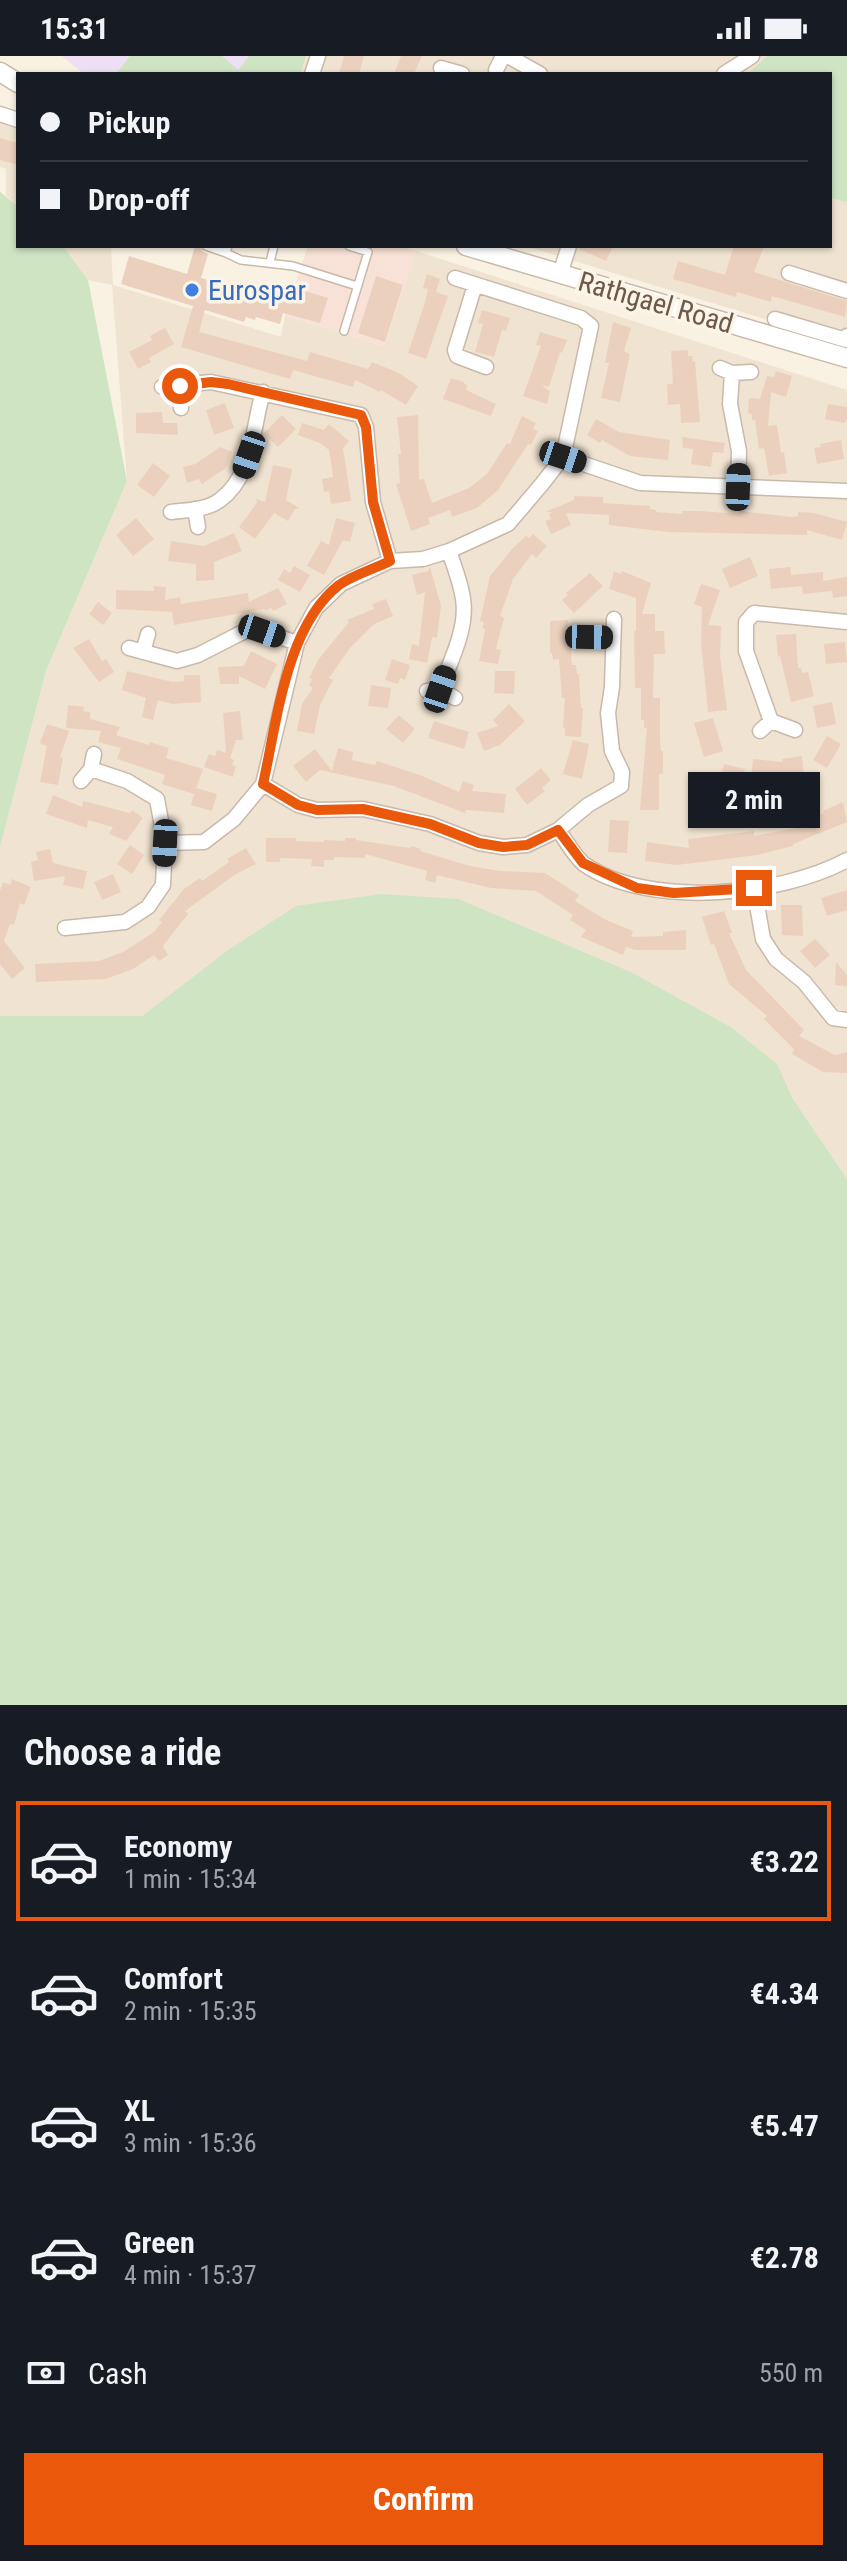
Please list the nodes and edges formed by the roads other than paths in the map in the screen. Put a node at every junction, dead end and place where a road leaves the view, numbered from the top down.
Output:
1 (752, 56) edge
2 (502, 61) edge
3 (534, 72) edge
4 (727, 72) edge
5 (274, 248) edge
6 (355, 248) edge
7 (473, 248) edge
8 (568, 248) edge
9 (227, 249) edge
10 (270, 262) junction
11 (789, 273) dead end
12 (560, 274) junction
13 (455, 278) dead end
14 (475, 285) junction
15 (357, 286) junction
16 (847, 291) edge
17 (775, 319) dead end
18 (344, 331) dead end
19 (847, 336) edge
20 (847, 358) edge
21 (486, 367) dead end
22 (751, 372) dead end
23 (180, 386) junction
24 (162, 387) dead end
25 (263, 392) junction
26 (181, 408) dead end
27 (563, 457) junction
28 (738, 487) junction
29 (847, 491) edge
30 (195, 509) junction
31 (171, 512) dead end
32 (198, 527) dead end
33 (449, 551) junction
34 (390, 561) junction
35 (614, 619) dead end
36 (847, 622) edge
37 (148, 634) dead end
38 (589, 637) dead end
39 (613, 637) junction
40 (297, 643) junction
41 (455, 698) dead end
42 (795, 730) dead end
43 (94, 754) dead end
44 (263, 784) junction
45 (558, 830) junction
46 (165, 843) junction
47 (847, 860) edge
48 (754, 888) junction
49 (65, 928) dead end
50 (847, 1020) edge

1 - 4 street
2 - 3 street
5 - 10 lane
6 - 15 lane
7 - 12 street, Rathgael Road
8 - 12 street
9 - 10 lane
10 - 15 lane
11 - 16 street
12 - 20 street, Rathgael Road
13 - 14 street
14 - 21 street
14 - 27 street
15 - 18 lane
17 - 19 street
22 - 28 street
23 - 24 street
23 - 25 street
23 - 26 street
25 - 30 street
25 - 34 street
27 - 28 street
27 - 33 street
28 - 29 street
30 - 31 street
30 - 32 street
33 - 34 street
33 - 41 street
34 - 40 street
35 - 39 street
36 - 42 street
37 - 40 street
38 - 39 street
39 - 45 street
40 - 44 street
43 - 46 street
44 - 45 street
44 - 46 street
45 - 48 street
46 - 49 street
47 - 48 street
48 - 50 street

